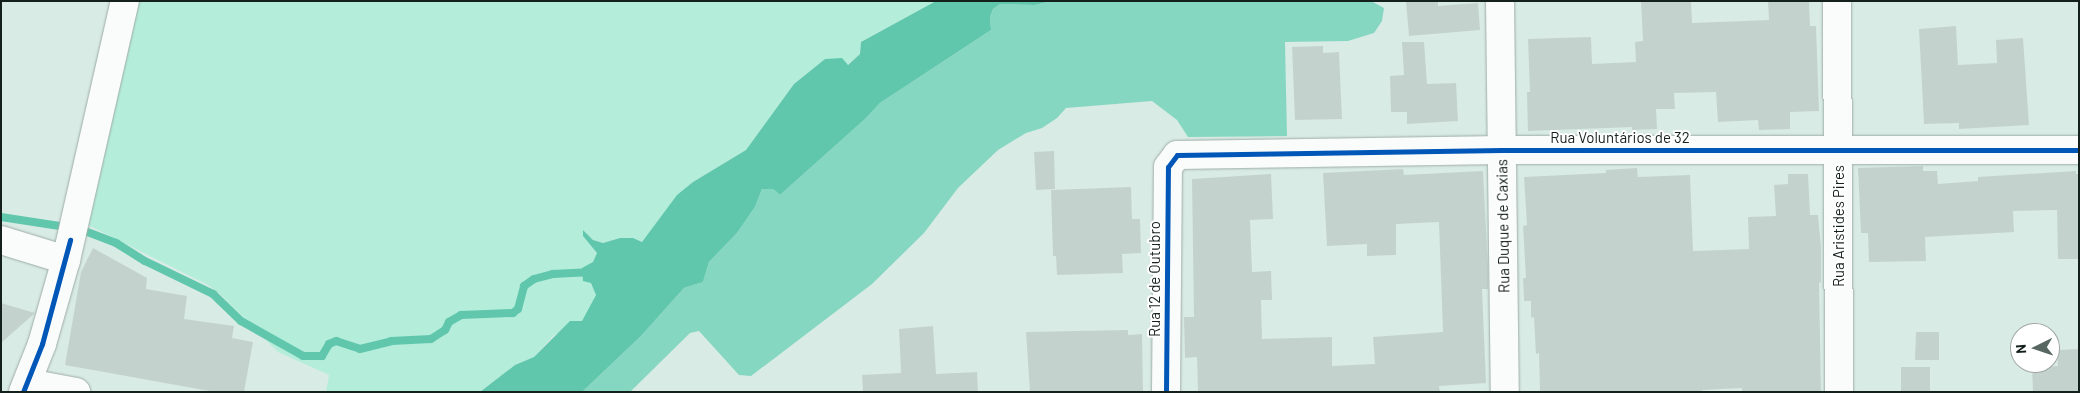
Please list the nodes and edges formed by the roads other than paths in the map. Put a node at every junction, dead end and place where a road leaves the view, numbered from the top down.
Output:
1 (125, 1) edge
2 (1500, 1) edge
3 (1837, 1) edge
4 (1502, 150) junction
5 (2079, 150) edge
6 (1839, 152) junction
7 (1168, 167) joint
8 (1, 240) edge
9 (68, 250) junction
10 (26, 387) edge
11 (76, 392) edge
12 (1166, 392) edge
13 (1505, 392) edge
14 (1839, 392) edge

1 - 9 street
2 - 4 street, Rua Duque de Caxias
3 - 6 street, Rua Aristides Pires
4 - 6 street, Rua Voluntários de 32
4 - 7 street, Rua Voluntários de 32
4 - 13 street, Rua Duque de Caxias
5 - 6 street, Rua Voluntários de 32
6 - 14 street, Rua Aristides Pires
7 - 12 street, Rua 12 de Outubro
8 - 9 street
9 - 10 street
10 - 11 street

